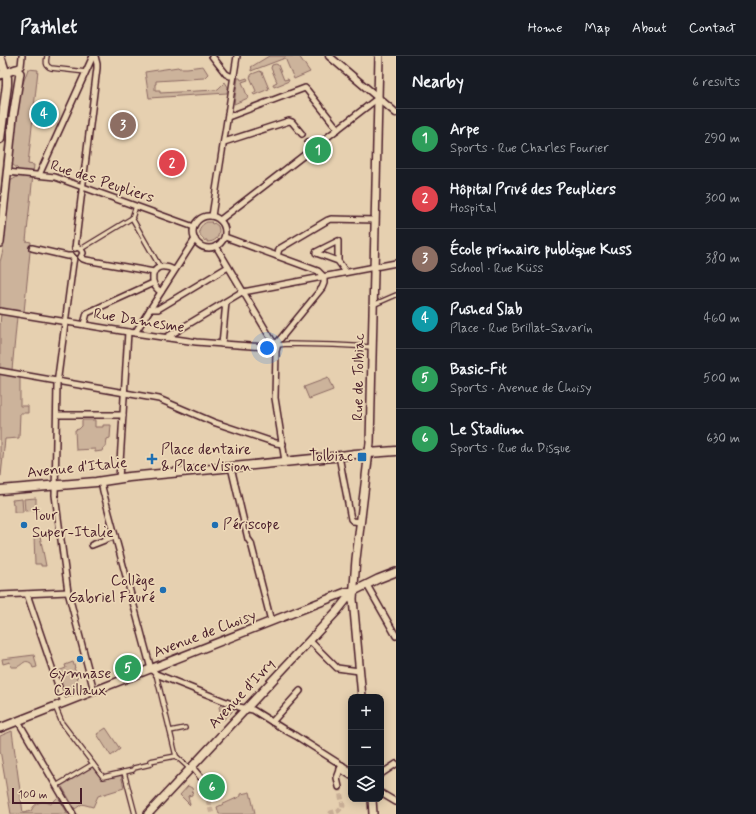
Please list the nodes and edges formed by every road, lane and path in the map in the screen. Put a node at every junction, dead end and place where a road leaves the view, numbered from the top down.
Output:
1 (0, 56) edge
2 (22, 56) edge
3 (47, 56) edge
4 (94, 56) edge
5 (212, 56) edge
6 (237, 56) edge
7 (329, 56) edge
8 (379, 56) edge
9 (16, 69) junction
10 (86, 72) junction
11 (2, 76) edge
12 (234, 76) junction
13 (378, 98) junction
14 (396, 113) edge
15 (228, 117) junction
16 (338, 130) junction
17 (302, 134) dead end
18 (0, 138) edge
19 (224, 142) junction
20 (308, 142) dead end
21 (313, 148) junction
22 (4, 172) edge
23 (39, 175) junction
24 (82, 186) junction
25 (136, 206) junction
26 (212, 216) junction
27 (132, 218) junction
28 (220, 220) junction
29 (375, 220) junction
30 (194, 226) junction
31 (224, 237) junction
32 (195, 239) junction
33 (0, 243) edge
34 (216, 246) junction
35 (32, 248) dead end
36 (75, 248) junction
37 (81, 249) junction
38 (277, 256) junction
39 (73, 257) junction
40 (81, 257) junction
41 (338, 261) junction
42 (396, 263) edge
43 (160, 267) junction
44 (228, 267) junction
45 (374, 267) junction
46 (174, 270) junction
47 (154, 272) junction
48 (346, 272) junction
49 (324, 277) junction
50 (153, 283) junction
51 (161, 292) junction
52 (243, 292) junction
53 (396, 294) edge
54 (226, 302) junction
55 (373, 305) junction
56 (150, 309) junction
57 (1, 311) edge
58 (66, 321) junction
59 (84, 324) junction
60 (128, 332) junction
61 (135, 333) junction
62 (167, 337) junction
63 (222, 344) junction
64 (276, 345) junction
65 (372, 347) junction
66 (0, 370) edge
67 (58, 381) junction
68 (124, 392) junction
69 (123, 415) junction
70 (57, 416) junction
71 (283, 444) junction
72 (396, 451) edge
73 (370, 453) junction
74 (339, 456) junction
75 (286, 461) junction
76 (231, 467) junction
77 (119, 478) junction
78 (101, 481) junction
79 (55, 485) junction
80 (0, 490) edge
81 (361, 522) junction
82 (115, 536) junction
83 (92, 545) dead end
84 (396, 572) edge
85 (367, 585) junction
86 (354, 591) junction
87 (68, 592) junction
88 (27, 594) junction
89 (0, 595) edge
90 (271, 622) junction
91 (396, 636) edge
92 (310, 641) junction
93 (359, 671) junction
94 (153, 672) junction
95 (94, 691) junction
96 (300, 691) dead end
97 (362, 694) edge
98 (64, 703) junction
99 (55, 706) junction
100 (247, 708) junction
101 (18, 721) junction
102 (272, 722) junction
103 (0, 728) edge
104 (186, 728) dead end
105 (170, 732) junction
106 (176, 756) junction
107 (93, 764) junction
108 (396, 764) edge
109 (341, 767) junction
110 (191, 768) junction
111 (348, 770) edge
112 (124, 772) junction
113 (384, 772) edge
114 (348, 773) edge
115 (202, 779) tunnel mouth
116 (56, 786) junction
117 (338, 787) tunnel mouth
118 (384, 795) edge
119 (372, 802) edge
120 (396, 802) edge
121 (73, 814) edge
122 (135, 814) edge
123 (148, 814) edge
124 (373, 814) edge

1 - 11 main road
2 - 9 street
3 - 10 street
4 - 10 street
4 - 24 street
5 - 12 street
6 - 12 street
7 - 13 street
8 - 13 main road, Rue de Tolbiac
9 - 11 main road
9 - 22 main road
10 - 23 street
11 - 18 main road
12 - 15 street
13 - 14 street
13 - 16 street
13 - 29 main road, Rue de Tolbiac
15 - 16 street
15 - 19 street
16 - 21 street
17 - 19 street
19 - 26 street
20 - 21 street
21 - 28 street
22 - 23 street, Rue des Peupliers
22 - 33 main road
23 - 24 street, Rue des Peupliers
24 - 25 street, Rue des Peupliers
24 - 36 street
25 - 27 street
25 - 30 street, Rue des Peupliers
26 - 28 street
26 - 30 street
27 - 37 street
27 - 43 street
28 - 31 street
29 - 38 street
29 - 45 main road, Rue de Tolbiac
30 - 32 street
31 - 34 street
31 - 38 street
32 - 34 street
32 - 46 street
34 - 44 street
35 - 39 street
36 - 37 street
36 - 39 street
37 - 40 street
38 - 49 street
39 - 40 street
39 - 58 street
40 - 47 street
41 - 41 street
41 - 48 street
42 - 45 street
43 - 46 street
43 - 47 street
44 - 52 street
44 - 56 street
45 - 48 street
45 - 55 main road, Rue de Tolbiac
46 - 51 street
47 - 50 street
48 - 49 street
49 - 52 street
49 - 64 street
50 - 51 street
50 - 59 street
51 - 56 street
52 - 54 street
52 - 64 street
53 - 55 street
54 - 62 street
54 - 63 street
55 - 65 main road, Rue de Tolbiac
56 - 61 street
57 - 58 street, Rue Damesme
58 - 59 street, Rue Damesme
58 - 67 street
59 - 60 street, Rue Damesme
60 - 61 street, Rue Damesme
60 - 68 street
61 - 62 street, Rue Damesme
62 - 63 street, Rue Damesme
63 - 64 street, Rue Damesme
64 - 65 street, Rue Damesme
64 - 71 street
65 - 73 main road, Rue de Tolbiac
66 - 67 street
67 - 68 street
67 - 70 street
68 - 69 street
68 - 71 street
69 - 70 street
69 - 77 street
70 - 79 street
71 - 75 street
72 - 73 main road, Avenue d'Italie
73 - 74 main road, Avenue d'Italie
73 - 81 main road, Rue de Tolbiac
74 - 75 main road, Avenue d'Italie
74 - 81 street
75 - 76 main road, Avenue d'Italie
76 - 77 main road, Avenue d'Italie
76 - 90 street
77 - 78 main road, Avenue d'Italie
78 - 79 main road, Avenue d'Italie
78 - 82 street
79 - 80 main road, Avenue d'Italie
79 - 87 street
81 - 86 main road, Rue de Tolbiac
82 - 83 street
82 - 94 street
84 - 85 main road, Avenue de Choisy
85 - 86 main road, Avenue de Choisy
85 - 91 street
86 - 90 main road, Avenue de Choisy
86 - 92 main road, Avenue d'Ivry
86 - 93 main road, Rue de Tolbiac
87 - 88 street
87 - 95 street
88 - 89 street
88 - 98 street
90 - 94 main road, Avenue de Choisy
92 - 93 street
92 - 100 main road, Avenue d'Ivry
93 - 97 main road, Rue de Tolbiac
94 - 95 main road, Avenue de Choisy
94 - 100 street
94 - 105 street
95 - 98 main road, Avenue de Choisy
96 - 102 street
98 - 99 main road, Avenue de Choisy
99 - 101 main road, Avenue de Choisy
99 - 107 street
100 - 102 street
100 - 110 main road, Avenue d'Ivry
101 - 103 main road, Avenue de Choisy
101 - 116 street
102 - 109 street
104 - 105 street
105 - 106 street
106 - 110 street
106 - 112 street
107 - 112 street
107 - 116 street
108 - 113 street
109 - 111 street
109 - 114 street
109 - 117 street
110 - 115 street
110 - 123 main road, Avenue d'Ivry
112 - 122 street
116 - 121 street
118 - 120 street
119 - 124 main road

